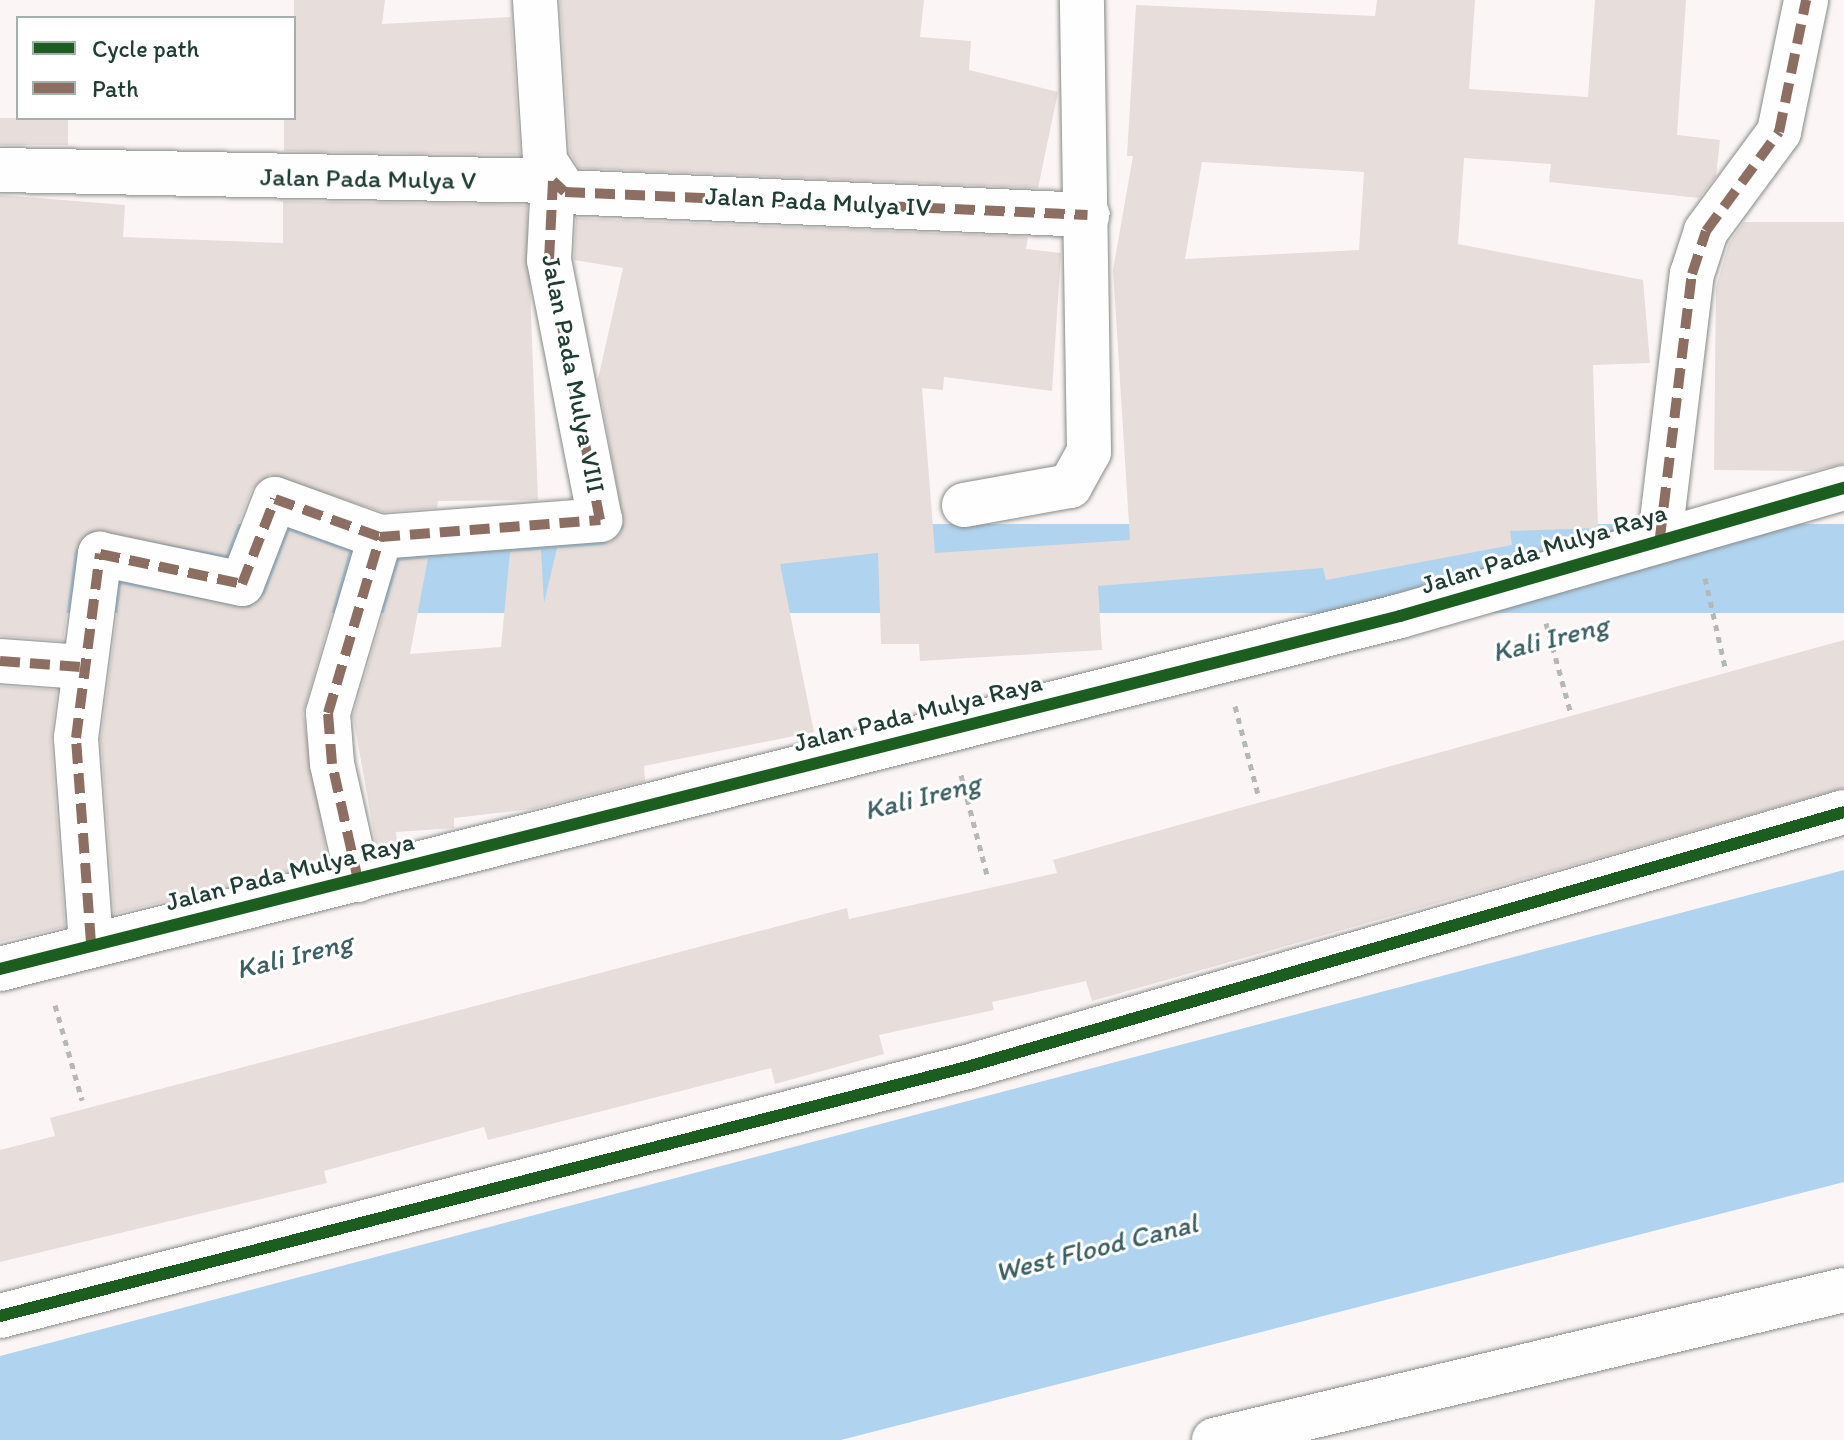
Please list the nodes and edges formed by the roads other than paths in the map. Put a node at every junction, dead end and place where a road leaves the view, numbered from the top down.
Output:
1 (535, 0) edge
2 (1082, 0) edge
3 (1806, 0) edge
4 (0, 170) edge
5 (553, 181) junction
6 (1087, 215) junction
7 (1844, 488) edge
8 (964, 505) dead end
9 (380, 537) junction
10 (1660, 537) junction
11 (0, 661) edge
12 (81, 667) junction
13 (1844, 812) edge
14 (358, 880) junction
15 (91, 943) junction
16 (0, 969) edge
17 (1844, 1290) edge
18 (0, 1316) edge
19 (1214, 1440) edge

1 - 5 street
2 - 6 street
3 - 10 street
4 - 5 street, Jalan Pada Mulya V
5 - 6 street, Jalan Pada Mulya IV
5 - 9 street, Jalan Pada Mulya VIII
6 - 8 street
7 - 10 street, Jalan Pada Mulya Raya
9 - 12 street
9 - 14 street
10 - 14 street, Jalan Pada Mulya Raya
11 - 12 street
12 - 15 street
13 - 18 street
14 - 15 street, Jalan Pada Mulya Raya
15 - 16 street, Jalan Pada Mulya Raya
17 - 19 street

